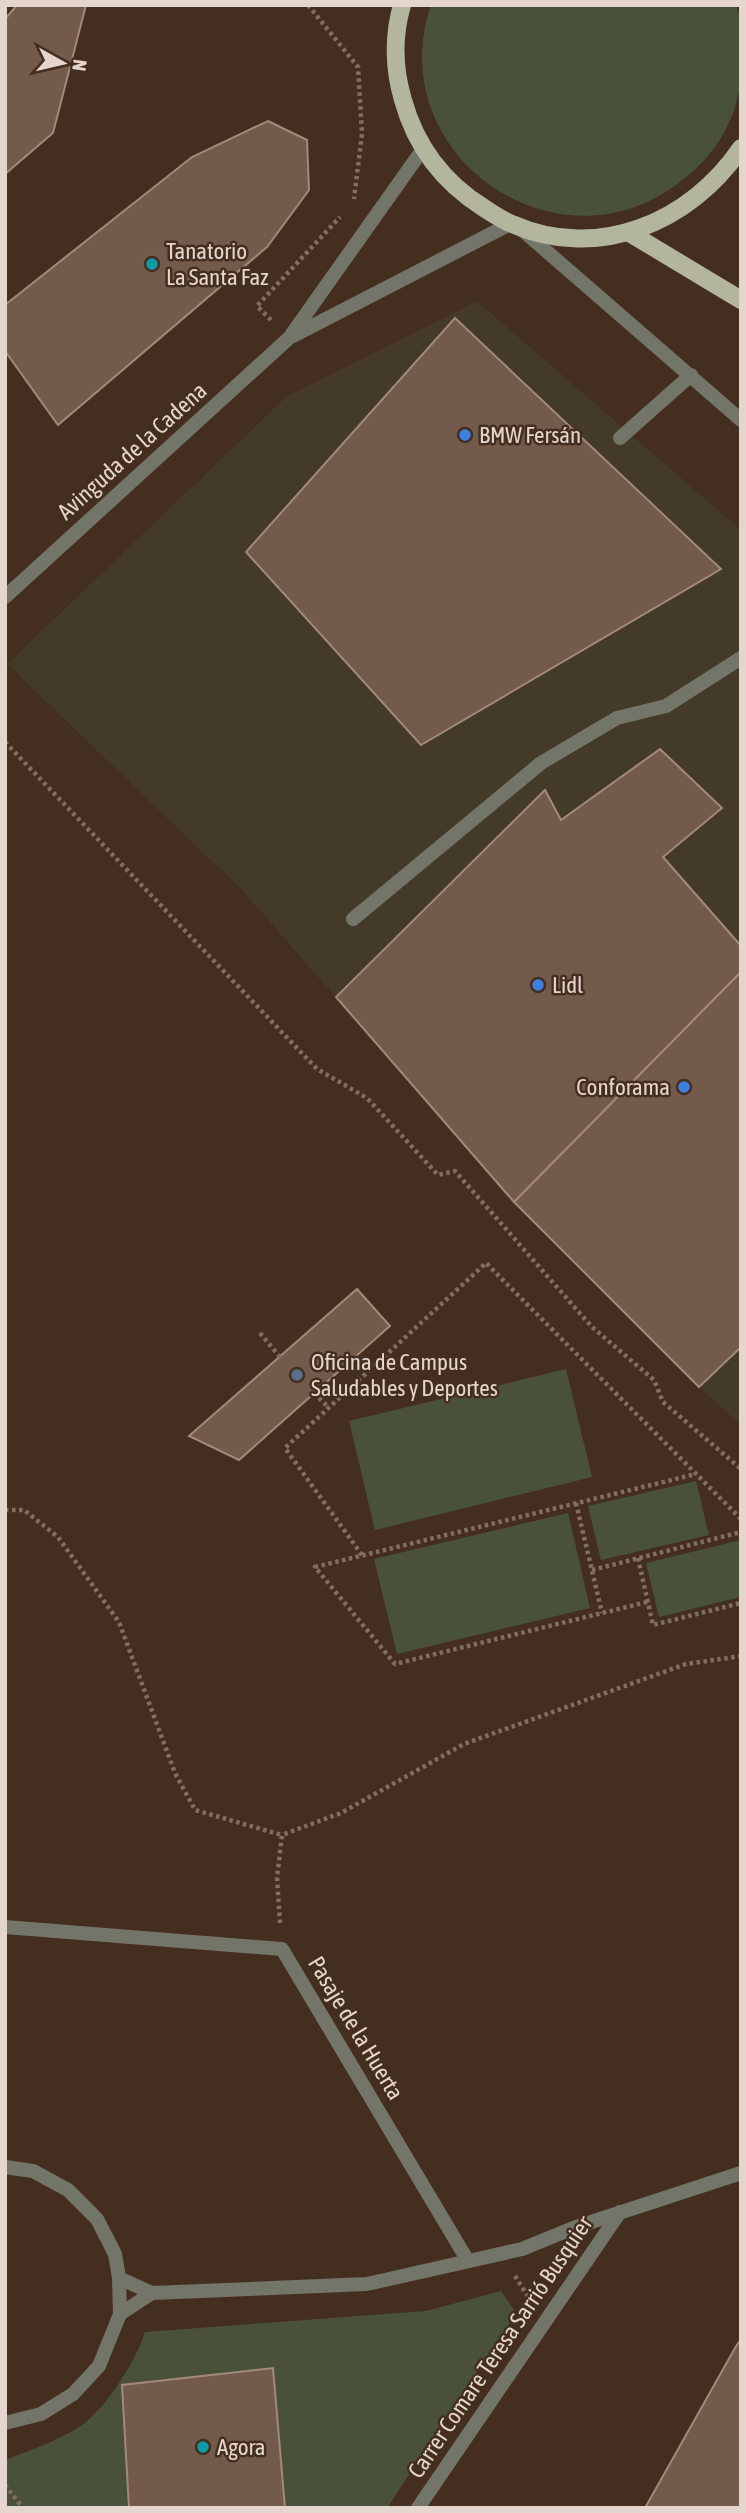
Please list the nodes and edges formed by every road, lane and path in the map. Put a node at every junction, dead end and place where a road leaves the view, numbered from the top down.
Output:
1 (308, 5) edge
2 (397, 10) edge
3 (741, 148) edge
4 (423, 149) junction
5 (353, 202) dead end
6 (344, 212) dead end
7 (515, 226) junction
8 (628, 232) junction
9 (741, 300) edge
10 (289, 338) junction
11 (691, 375) junction
12 (741, 420) edge
13 (620, 438) dead end
14 (5, 597) edge
15 (741, 658) edge
16 (5, 742) edge
17 (353, 919) dead end
18 (260, 1334) dead end
19 (280, 1357) dead end
20 (314, 1393) dead end
21 (329, 1408) junction
22 (741, 1469) edge
23 (696, 1474) junction
24 (576, 1503) junction
25 (5, 1510) edge
26 (741, 1519) edge
27 (741, 1532) edge
28 (362, 1555) junction
29 (638, 1558) junction
30 (592, 1570) junction
31 (647, 1602) junction
32 (741, 1604) edge
33 (602, 1613) junction
34 (741, 1656) edge
35 (282, 1835) junction
36 (5, 1927) edge
37 (282, 1949) junction
38 (5, 2167) edge
39 (741, 2172) edge
40 (620, 2212) junction
41 (468, 2261) junction
42 (120, 2278) junction
43 (503, 2279) dead end
44 (152, 2293) junction
45 (534, 2305) dead end
46 (120, 2314) junction
47 (5, 2423) edge
48 (5, 2485) edge
49 (23, 2508) edge
50 (418, 2508) edge

1 - 5 path
2 - 4 main road
3 - 8 main road
4 - 7 main road
4 - 10 street, Avinguda de la Cadena
6 - 10 path
7 - 8 main road
7 - 10 street, Avinguda de la Cadena
7 - 11 street
8 - 9 main road
10 - 14 street, Avinguda de la Cadena
11 - 12 street
11 - 13 street
15 - 17 street
16 - 22 path
18 - 19 path
20 - 21 path
21 - 23 path
21 - 28 path
23 - 24 path
23 - 26 path
24 - 28 path
24 - 30 path
25 - 35 path
27 - 29 path
28 - 33 path
29 - 30 path
29 - 31 path
30 - 33 path
31 - 32 path
31 - 33 path
34 - 35 path
35 - 37 path
36 - 37 street, Pasaje de la Huerta
37 - 41 street, Pasaje de la Huerta
38 - 42 street
39 - 40 street
40 - 41 street
40 - 50 street, Carrer Comare Teresa Sarrió Busquier
41 - 44 street
42 - 44 street
42 - 46 street
43 - 45 path
44 - 46 street
46 - 47 street
48 - 49 path

